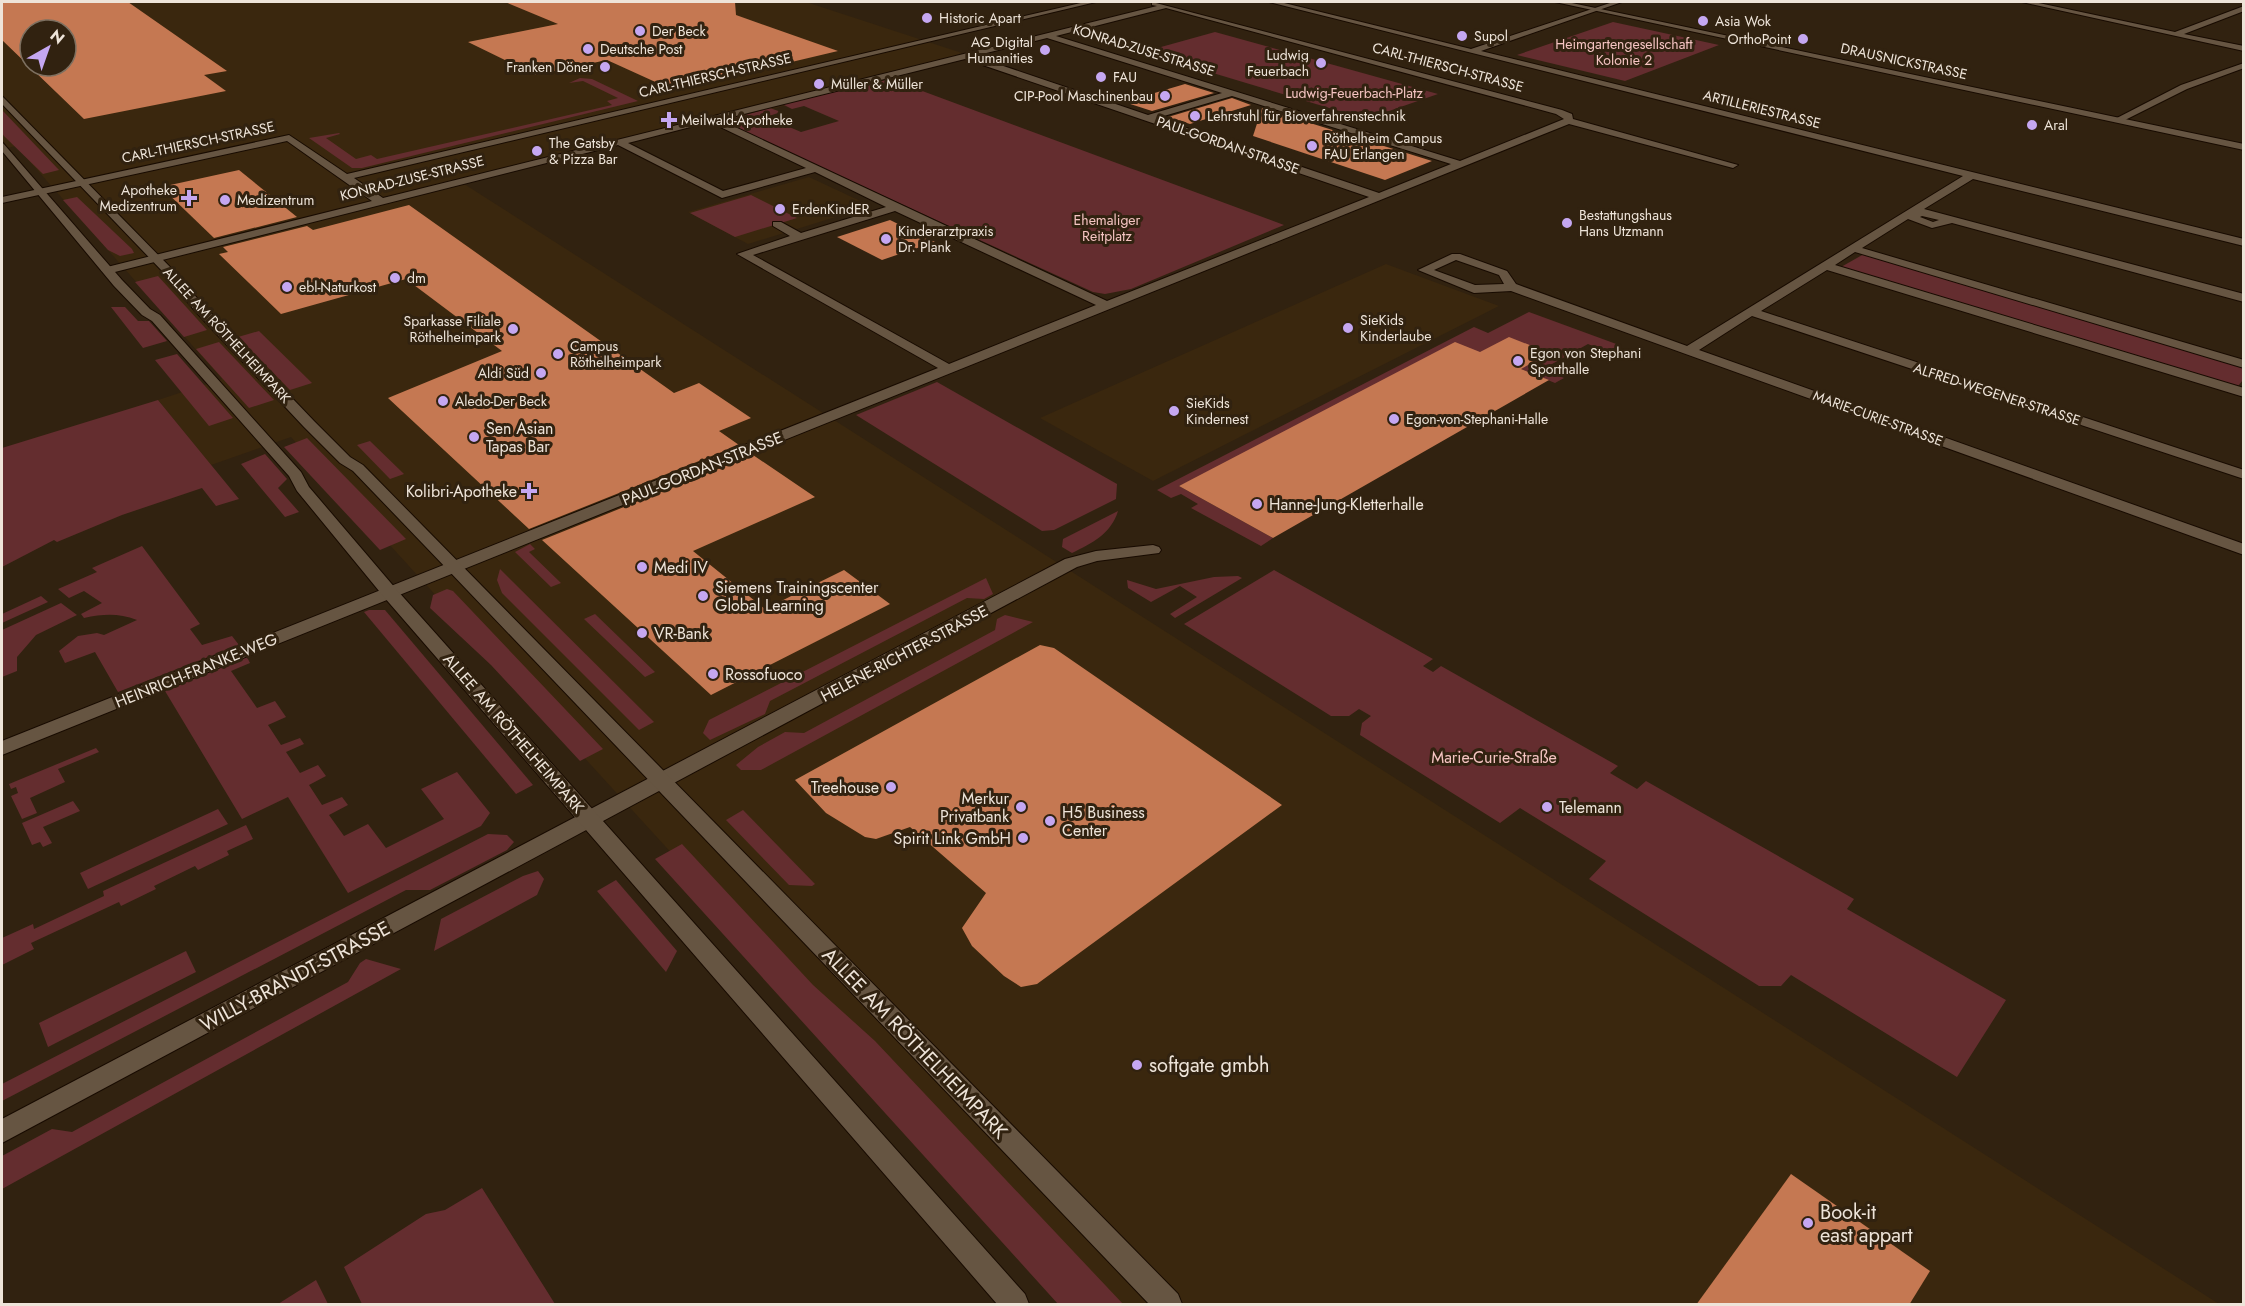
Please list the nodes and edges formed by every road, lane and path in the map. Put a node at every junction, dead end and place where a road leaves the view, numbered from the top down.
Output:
1 (1092, 2) edge
2 (1148, 2) edge
3 (1273, 2) edge
4 (1559, 2) edge
5 (1619, 2) edge
6 (2026, 2) edge
7 (1166, 6) junction
8 (1595, 9) junction
9 (2244, 9) edge
10 (2176, 34) junction
11 (1047, 36) junction
12 (2244, 49) edge
13 (1473, 51) junction
14 (965, 56) junction
15 (2244, 65) edge
16 (1232, 93) junction
17 (2, 99) edge
18 (1148, 118) junction
19 (710, 119) junction
20 (2118, 120) junction
21 (1569, 121) junction
22 (619, 142) junction
23 (2, 145) edge
24 (2244, 147) edge
25 (1460, 164) junction
26 (1733, 165) dead end
27 (815, 169) junction
28 (1972, 175) junction
29 (346, 177) junction
30 (82, 182) junction
31 (41, 191) junction
32 (722, 195) junction
33 (1380, 197) junction
34 (2, 200) edge
35 (380, 201) junction
36 (732, 201) dead end
37 (896, 207) junction
38 (1912, 214) junction
39 (777, 224) dead end
40 (800, 236) junction
41 (2244, 243) edge
42 (1855, 249) junction
43 (155, 258) junction
44 (1828, 266) junction
45 (107, 270) junction
46 (1512, 287) junction
47 (2244, 298) edge
48 (1107, 306) junction
49 (1752, 312) junction
50 (1689, 350) junction
51 (2244, 364) edge
52 (949, 369) junction
53 (2244, 393) edge
54 (2244, 475) edge
55 (1153, 550) dead end
56 (2244, 550) edge
57 (455, 567) junction
58 (390, 593) junction
59 (2, 748) edge
60 (663, 781) junction
61 (590, 820) junction
62 (2, 1132) edge
63 (1016, 1305) edge
64 (1168, 1305) edge

1 - 29 street, CARL-THIERSCH-STRASSE
2 - 7 street, CARL-THIERSCH-STRASSE
3 - 13 street, ARTILLERIESTRASSE
4 - 8 street, DRAUSNICKSTRASSE
5 - 8 street
6 - 10 street
7 - 11 street, KONRAD-ZUSE-STRASSE
7 - 21 street, CARL-THIERSCH-STRASSE
8 - 13 street
8 - 20 street, DRAUSNICKSTRASSE
9 - 10 street
10 - 12 street
11 - 14 street, KONRAD-ZUSE-STRASSE
11 - 16 street, KONRAD-ZUSE-STRASSE
13 - 28 street, ARTILLERIESTRASSE
14 - 18 street
14 - 19 street, KONRAD-ZUSE-STRASSE
15 - 20 street
16 - 18 street, PAUL-GORDAN-STRASSE
16 - 25 street
17 - 30 street, ALLEE AM RÖTHELHEIMPARK
18 - 33 street, PAUL-GORDAN-STRASSE
19 - 22 street, KONRAD-ZUSE-STRASSE
19 - 27 street
20 - 24 street, DRAUSNICKSTRASSE
21 - 25 street, PAUL-GORDAN-STRASSE
21 - 26 street, CARL-THIERSCH-STRASSE
22 - 32 street
22 - 35 street, KONRAD-ZUSE-STRASSE
23 - 31 street, ALLEE AM RÖTHELHEIMPARK
25 - 33 street, PAUL-GORDAN-STRASSE
27 - 32 street
27 - 37 street
28 - 38 street
28 - 41 street, ARTILLERIESTRASSE
29 - 30 street, CARL-THIERSCH-STRASSE
29 - 35 street, CARL-THIERSCH-STRASSE
30 - 31 street, CARL-THIERSCH-STRASSE
30 - 43 street, ALLEE AM RÖTHELHEIMPARK
31 - 34 street, CARL-THIERSCH-STRASSE
31 - 45 street, ALLEE AM RÖTHELHEIMPARK
32 - 36 street
33 - 48 street, PAUL-GORDAN-STRASSE
35 - 43 street, KONRAD-ZUSE-STRASSE
37 - 40 street
37 - 48 street
38 - 42 street
38 - 47 street
39 - 40 street
40 - 52 street
42 - 44 street
42 - 51 street
43 - 45 street, KONRAD-ZUSE-STRASSE
43 - 57 street, ALLEE AM RÖTHELHEIMPARK
44 - 49 street
44 - 53 street
45 - 58 street, ALLEE AM RÖTHELHEIMPARK
46 - 46 street, MARIE-CURIE-STRASSE
46 - 50 street, MARIE-CURIE-STRASSE
48 - 52 street, PAUL-GORDAN-STRASSE
49 - 50 street
49 - 54 street, ALFRED-WEGENER-STRASSE
50 - 56 street, MARIE-CURIE-STRASSE
52 - 57 street, PAUL-GORDAN-STRASSE
55 - 60 street, HELENE-RICHTER-STRASSE
57 - 58 street
57 - 60 street, ALLEE AM RÖTHELHEIMPARK
58 - 59 street, HEINRICH-FRANKE-WEG
58 - 61 street, ALLEE AM RÖTHELHEIMPARK
60 - 61 street, ALLEE AM RÖTHELHEIMPARK
60 - 64 street, ALLEE AM RÖTHELHEIMPARK
61 - 62 street, WILLY-BRANDT-STRASSE
61 - 63 street, ALLEE AM RÖTHELHEIMPARK

